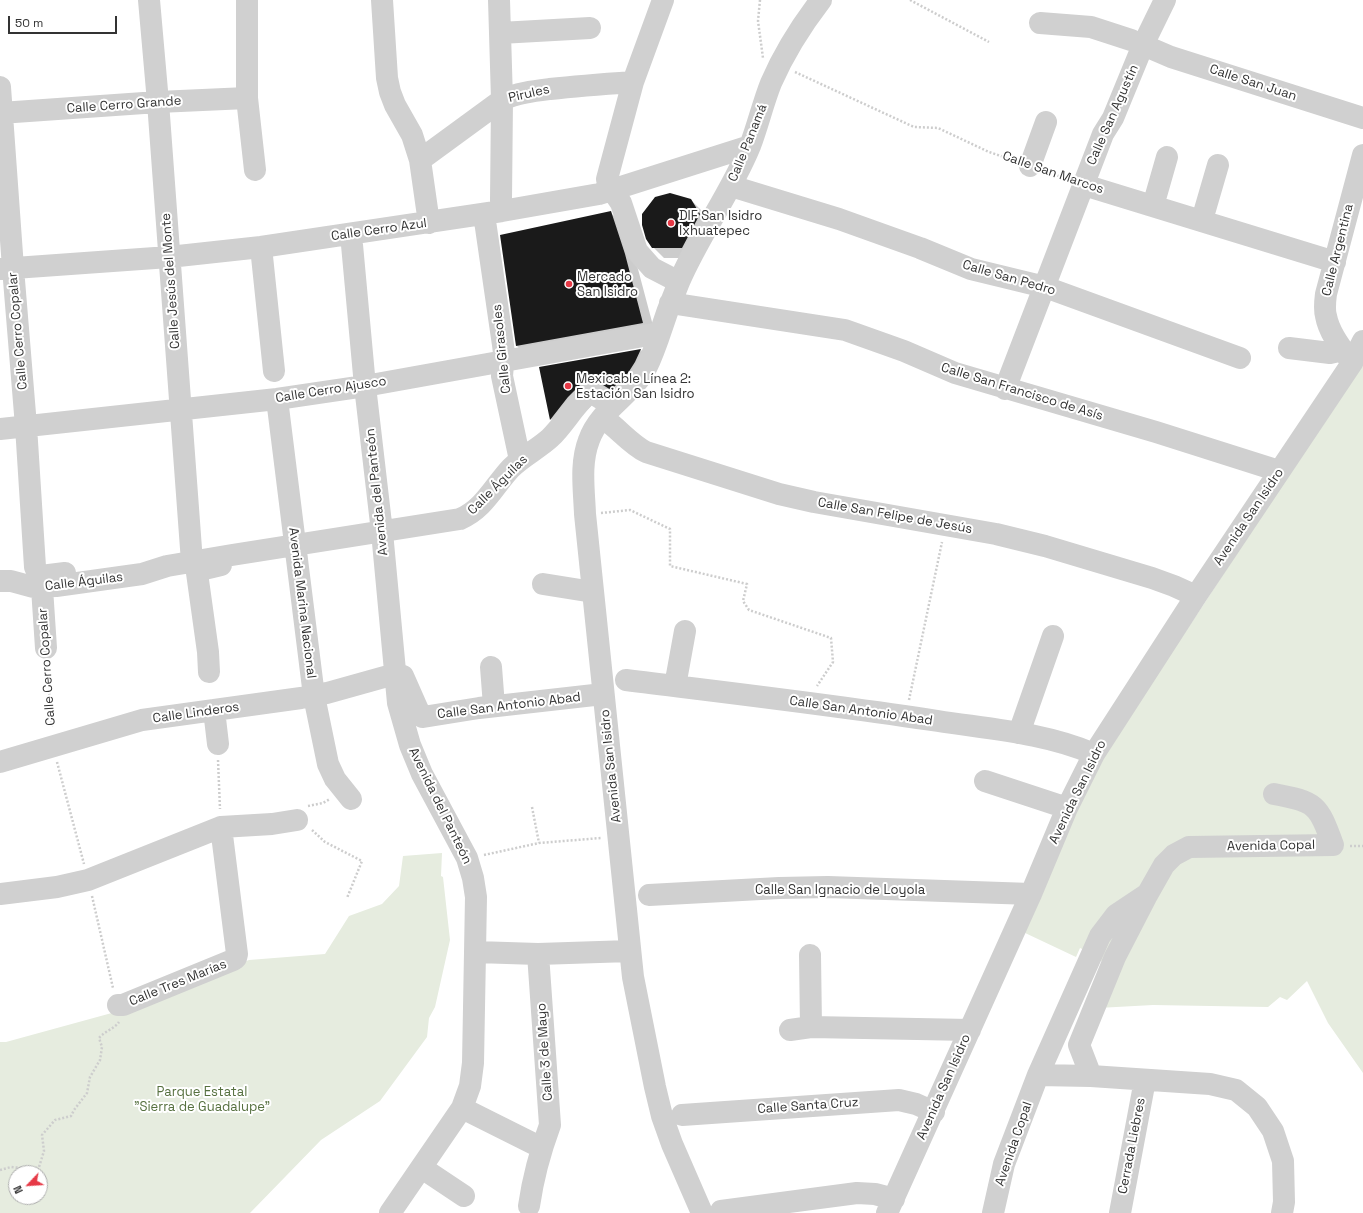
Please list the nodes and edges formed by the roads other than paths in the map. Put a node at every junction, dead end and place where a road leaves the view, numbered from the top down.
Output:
1 (149, 0) edge
2 (248, 0) edge
3 (382, 0) edge
4 (500, 0) edge
5 (663, 0) edge
6 (820, 0) edge
7 (1153, 0) edge
8 (1165, 0) edge
9 (1040, 23) dead end
10 (590, 28) dead end
11 (500, 33) junction
12 (1137, 43) junction
13 (633, 82) junction
14 (0, 87) edge
15 (247, 98) junction
16 (502, 100) junction
17 (158, 102) junction
18 (1, 113) edge
19 (1363, 118) edge
20 (1046, 122) dead end
21 (750, 146) junction
22 (1363, 155) edge
23 (1167, 157) dead end
24 (420, 160) junction
25 (1218, 165) dead end
26 (1030, 166) road end
27 (255, 170) dead end
28 (1084, 185) junction
29 (731, 186) junction
30 (613, 191) junction
31 (1153, 206) junction
32 (493, 212) junction
33 (1202, 220) junction
34 (429, 223) junction
35 (351, 234) junction
36 (261, 246) junction
37 (169, 257) junction
38 (1335, 262) junction
39 (6, 268) edge
40 (679, 282) junction
41 (1045, 287) junction
42 (670, 303) junction
43 (660, 333) junction
44 (1363, 341) edge
45 (1289, 348) dead end
46 (1347, 356) junction
47 (1240, 358) dead end
48 (502, 368) junction
49 (274, 371) dead end
50 (365, 386) junction
51 (1005, 389) junction
52 (277, 399) junction
53 (180, 409) junction
54 (608, 412) junction
55 (26, 426) junction
56 (0, 429) edge
57 (520, 460) junction
58 (1279, 471) junction
59 (382, 532) junction
60 (294, 546) junction
61 (254, 552) junction
62 (192, 562) junction
63 (0, 581) edge
64 (40, 581) junction
65 (543, 584) dead end
66 (593, 592) junction
67 (1196, 596) junction
68 (685, 631) dead end
69 (1053, 636) dead end
70 (46, 648) road end
71 (491, 667) dead end
72 (209, 672) dead end
73 (395, 674) junction
74 (626, 680) dead end
75 (675, 686) junction
76 (603, 694) junction
77 (314, 696) junction
78 (494, 706) junction
79 (214, 710) junction
80 (1019, 733) junction
81 (218, 744) road end
82 (1094, 754) junction
83 (0, 762) edge
84 (985, 781) dead end
85 (1274, 794) dead end
86 (350, 799) dead end
87 (1067, 808) junction
88 (297, 820) road end
89 (221, 827) junction
90 (0, 894) edge
91 (1031, 894) junction
92 (649, 895) dead end
93 (1147, 895) junction
94 (630, 951) junction
95 (476, 952) junction
96 (538, 954) junction
97 (810, 955) dead end
98 (1086, 966) junction
99 (1108, 974) junction
100 (118, 1005) road end
101 (811, 1027) junction
102 (790, 1030) dead end
103 (970, 1030) junction
104 (1055, 1037) junction
105 (1078, 1045) junction
106 (1038, 1075) junction
107 (1091, 1076) junction
108 (1145, 1080) junction
109 (462, 1108) junction
110 (934, 1112) junction
111 (682, 1115) dead end
112 (542, 1148) junction
113 (422, 1168) junction
114 (464, 1196) dead end
115 (529, 1206) dead end
116 (890, 1206) edge
117 (711, 1212) edge
118 (390, 1213) edge
119 (993, 1213) edge
120 (1120, 1213) edge
121 (1282, 1213) edge

1 - 17 street, Calle Jesús del Monte
2 - 15 street
3 - 24 street
4 - 11 street, Calle Girasoles
5 - 13 street
6 - 21 street, Calle Panamá
7 - 12 street
8 - 12 street, Calle San Agustín
9 - 12 street, Calle San Juan
10 - 11 street
11 - 16 street, Calle Girasoles
12 - 19 street, Calle San Juan
12 - 28 street, Calle San Agustín
13 - 16 street, Pirules
13 - 30 street
14 - 18 street, Calle Cerro Copalar
15 - 17 street, Calle Cerro Grande
15 - 27 street
16 - 24 street, Pirules
16 - 32 street, Calle Girasoles
17 - 18 street, Calle Cerro Grande
17 - 37 street, Calle Jesús del Monte
18 - 39 street, Calle Cerro Copalar
20 - 26 street
21 - 29 street, Calle Panamá
21 - 30 street, Calle Cerro Azul
22 - 38 street, Calle Argentina
23 - 31 street
24 - 34 street
25 - 33 street
28 - 31 street, Calle San Marcos
28 - 41 street, Calle San Agustín
29 - 40 street, Calle Panamá
29 - 41 street, Calle San Pedro
30 - 32 street, Calle Cerro Azul
30 - 40 street
31 - 33 street, Calle San Marcos
32 - 34 street, Calle Cerro Azul
32 - 48 street, Calle Girasoles
33 - 38 street, Calle San Marcos
34 - 35 street, Calle Cerro Azul
35 - 36 street, Calle Cerro Azul
35 - 50 street, Avenida del Panteón
36 - 37 street, Calle Cerro Azul
36 - 49 street
37 - 39 street, Calle Cerro Azul
37 - 53 street, Calle Jesús del Monte
38 - 46 street, Calle Argentina
39 - 55 street, Calle Cerro Copalar
40 - 42 street, Calle Panamá
41 - 47 street, Calle San Pedro
41 - 51 street, Calle San Agustín
42 - 43 street, Calle Panamá
42 - 51 street, Calle San Francisco de Asís
43 - 48 street, Calle Cerro Ajusco
43 - 54 street, Avenida San Isidro
44 - 46 street, Avenida San Isidro
45 - 46 street
46 - 58 street, Avenida San Isidro
48 - 50 street, Calle Cerro Ajusco
48 - 57 street, Calle Girasoles
50 - 52 street, Calle Cerro Ajusco
50 - 59 street, Avenida del Panteón
51 - 58 street, Calle San Francisco de Asís
52 - 53 street, Calle Cerro Ajusco
52 - 60 street, Avenida Marina Nacional
53 - 55 street, Calle Cerro Ajusco
53 - 62 street, Calle Jesús del Monte
54 - 57 street, Calle Águilas
54 - 66 street, Avenida San Isidro
54 - 67 street, Calle San Felipe de Jesús
55 - 56 street, Calle Cerro Ajusco
55 - 64 street, Calle Cerro Copalar
57 - 59 street, Calle Águilas
58 - 67 street, Avenida San Isidro
59 - 60 street, Calle Águilas
59 - 73 street, Avenida del Panteón
60 - 61 street, Calle Águilas
60 - 77 street, Avenida Marina Nacional
61 - 62 street, Calle Águilas
61 - 72 street
62 - 64 street, Calle Águilas
63 - 64 street, Calle Águilas
64 - 70 street, Calle Cerro Copalar
65 - 66 street
66 - 76 street, Avenida San Isidro
67 - 82 street, Avenida San Isidro
68 - 75 street
69 - 80 street
71 - 78 street
73 - 77 street, Calle Linderos
73 - 78 street, Calle San Antonio Abad
73 - 95 street, Avenida del Panteón
74 - 75 street, Calle San Antonio Abad
75 - 80 street, Calle San Antonio Abad
76 - 78 street, Calle San Antonio Abad
76 - 94 street, Avenida San Isidro
77 - 79 street, Calle Linderos
77 - 86 street, Avenida Marina Nacional
79 - 81 street
79 - 83 street, Calle Linderos
80 - 82 street, Calle San Antonio Abad
82 - 87 street, Avenida San Isidro
84 - 87 street
85 - 93 street, Avenida Copal
87 - 91 street, Avenida San Isidro
88 - 89 street
89 - 90 street
89 - 100 street, Calle Tres Marías
91 - 92 street, Calle San Ignacio de Loyola
91 - 103 street, Avenida San Isidro
93 - 98 street, Avenida Copal
93 - 99 street, Avenida Copal
94 - 96 street
94 - 117 street, Avenida San Isidro
95 - 96 street
95 - 109 street, Avenida del Panteón
96 - 112 street, Calle 3 de Mayo
97 - 101 street
98 - 99 street
98 - 104 street, Avenida Copal
99 - 105 street, Avenida Copal
101 - 102 street
101 - 103 street
103 - 110 street, Avenida San Isidro
104 - 105 street
104 - 106 street, Avenida Copal
105 - 107 street
106 - 107 street
106 - 119 street, Avenida Copal
107 - 108 street
108 - 120 street, Cerrada Liebres
108 - 121 street
109 - 112 street
109 - 113 street, Avenida del Panteón
110 - 111 street, Calle Santa Cruz
110 - 116 street, Avenida San Isidro
112 - 115 street, Calle 3 de Mayo
113 - 114 street
113 - 118 street, Avenida del Panteón
116 - 117 street

